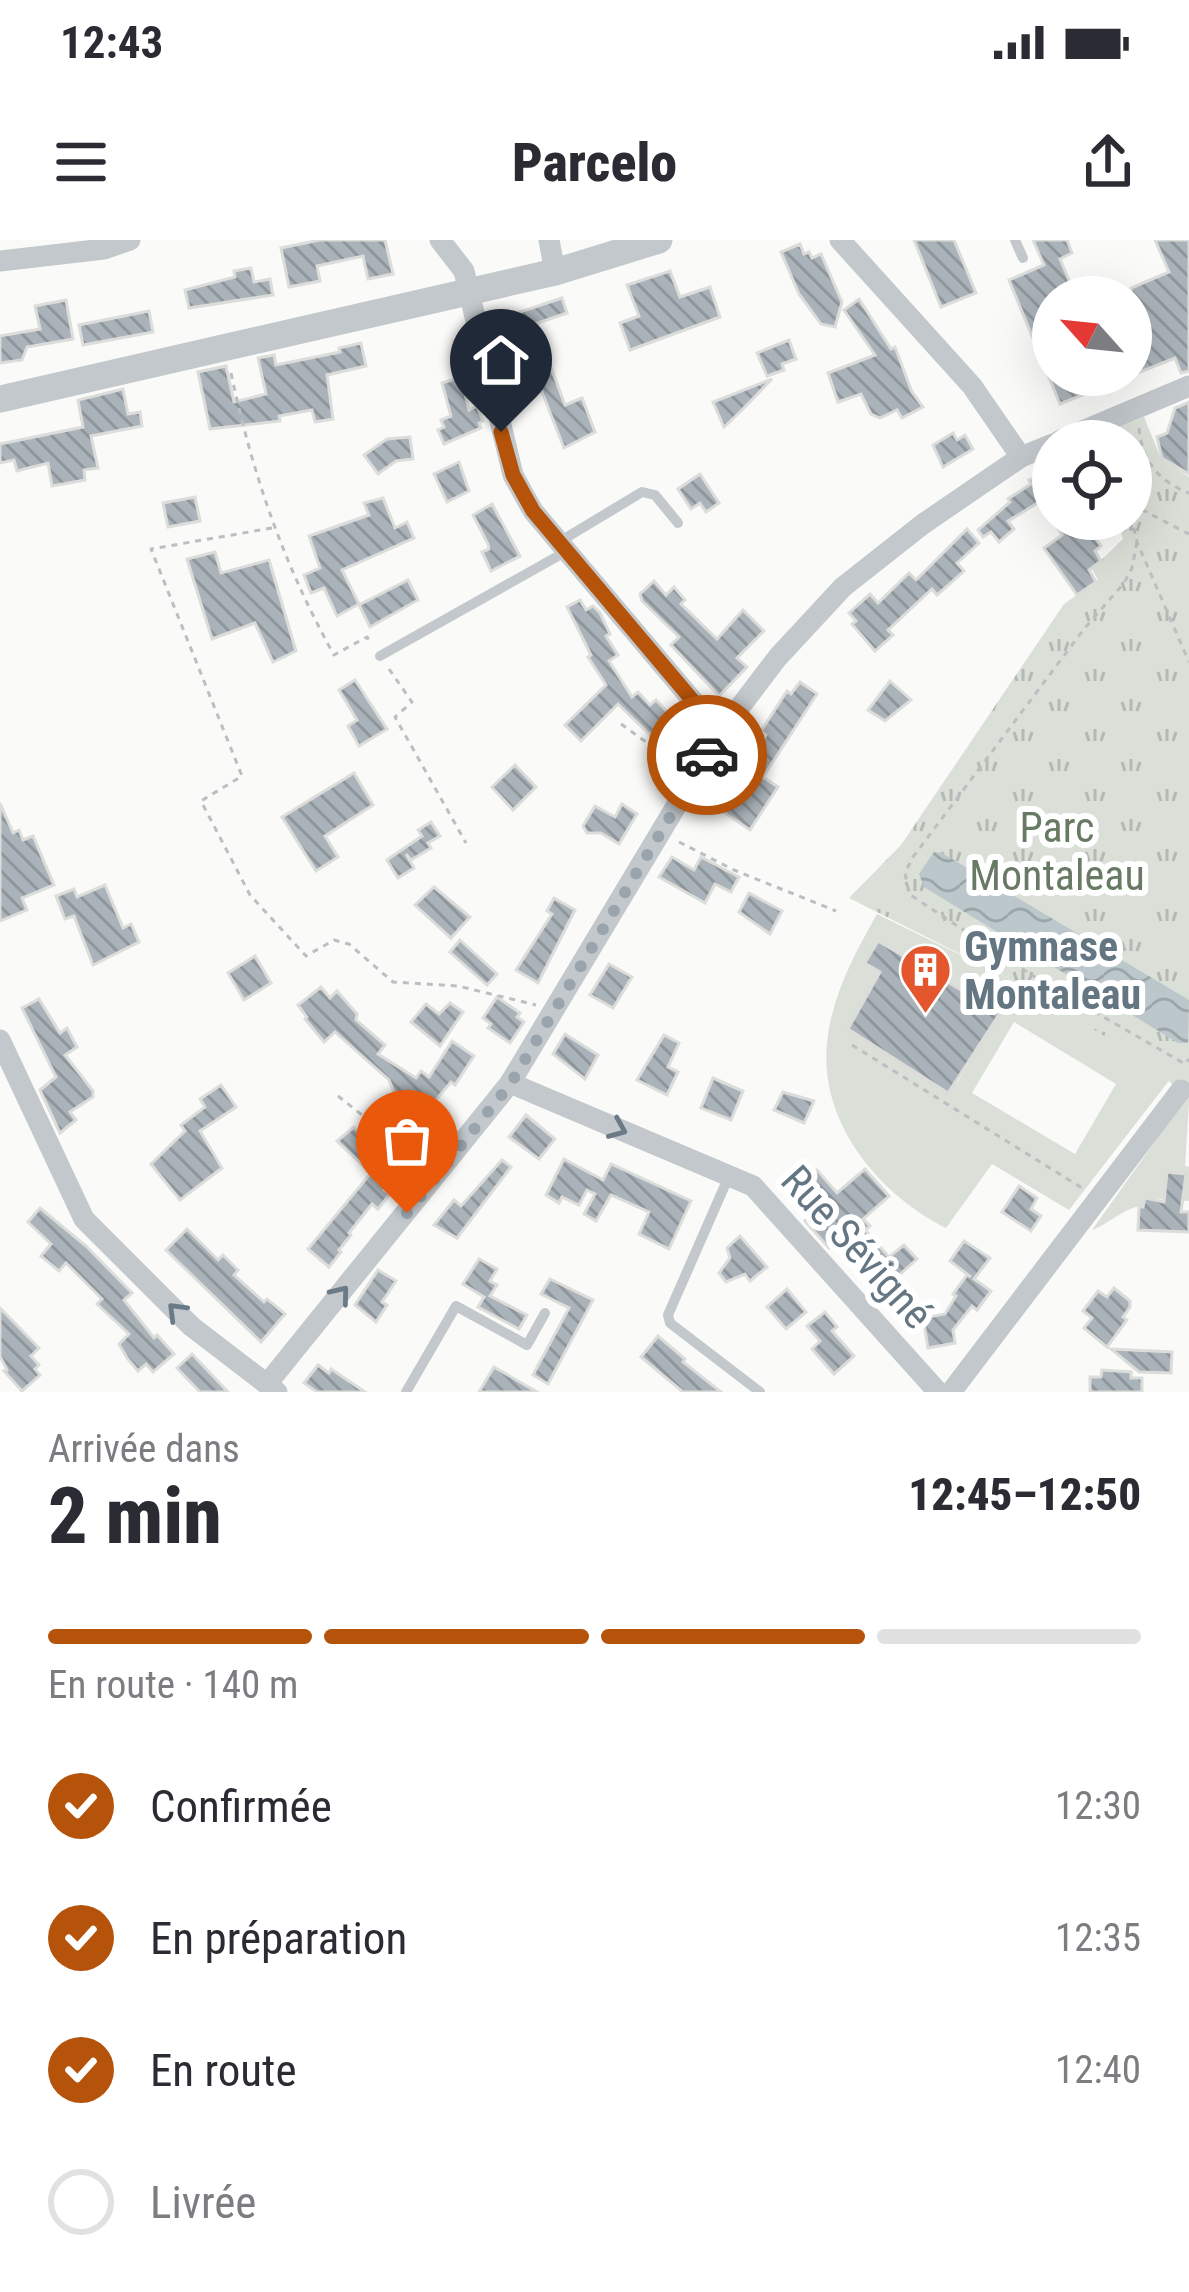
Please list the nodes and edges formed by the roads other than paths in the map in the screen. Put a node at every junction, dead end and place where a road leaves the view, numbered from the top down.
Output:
1 (130, 240) edge
2 (440, 240) edge
3 (549, 240) edge
4 (559, 240) edge
5 (659, 240) edge
6 (840, 240) edge
7 (1016, 240) edge
8 (1023, 257) dead end
9 (0, 261) edge
10 (555, 272) junction
11 (471, 292) junction
12 (1189, 386) edge
13 (0, 399) edge
14 (1109, 420) edge
15 (1032, 452) edge
16 (1021, 457) junction
17 (678, 523) dead end
18 (563, 546) junction
19 (380, 656) road end
20 (720, 733) junction
21 (0, 1040) edge
22 (511, 1083) junction
23 (1181, 1090) dead end
24 (729, 1176) junction
25 (545, 1312) dead end
26 (272, 1388) edge
27 (406, 1392) edge
28 (760, 1392) edge
29 (938, 1392) edge
30 (951, 1392) edge

1 - 9 street
2 - 11 street
3 - 10 street
4 - 10 lane
5 - 10 street
6 - 16 street
7 - 8 lane
10 - 11 street
11 - 13 street
11 - 18 street
12 - 14 street
15 - 16 street
16 - 20 street
17 - 18 lane
18 - 19 lane
18 - 20 street
20 - 22 street
26 -> 21 street
22 -> 24 street, Rue Sévigné
26 -> 22 street
23 - 30 street
24 - 28 lane
24 - 29 street, Rue Sévigné
25 - 27 lane

